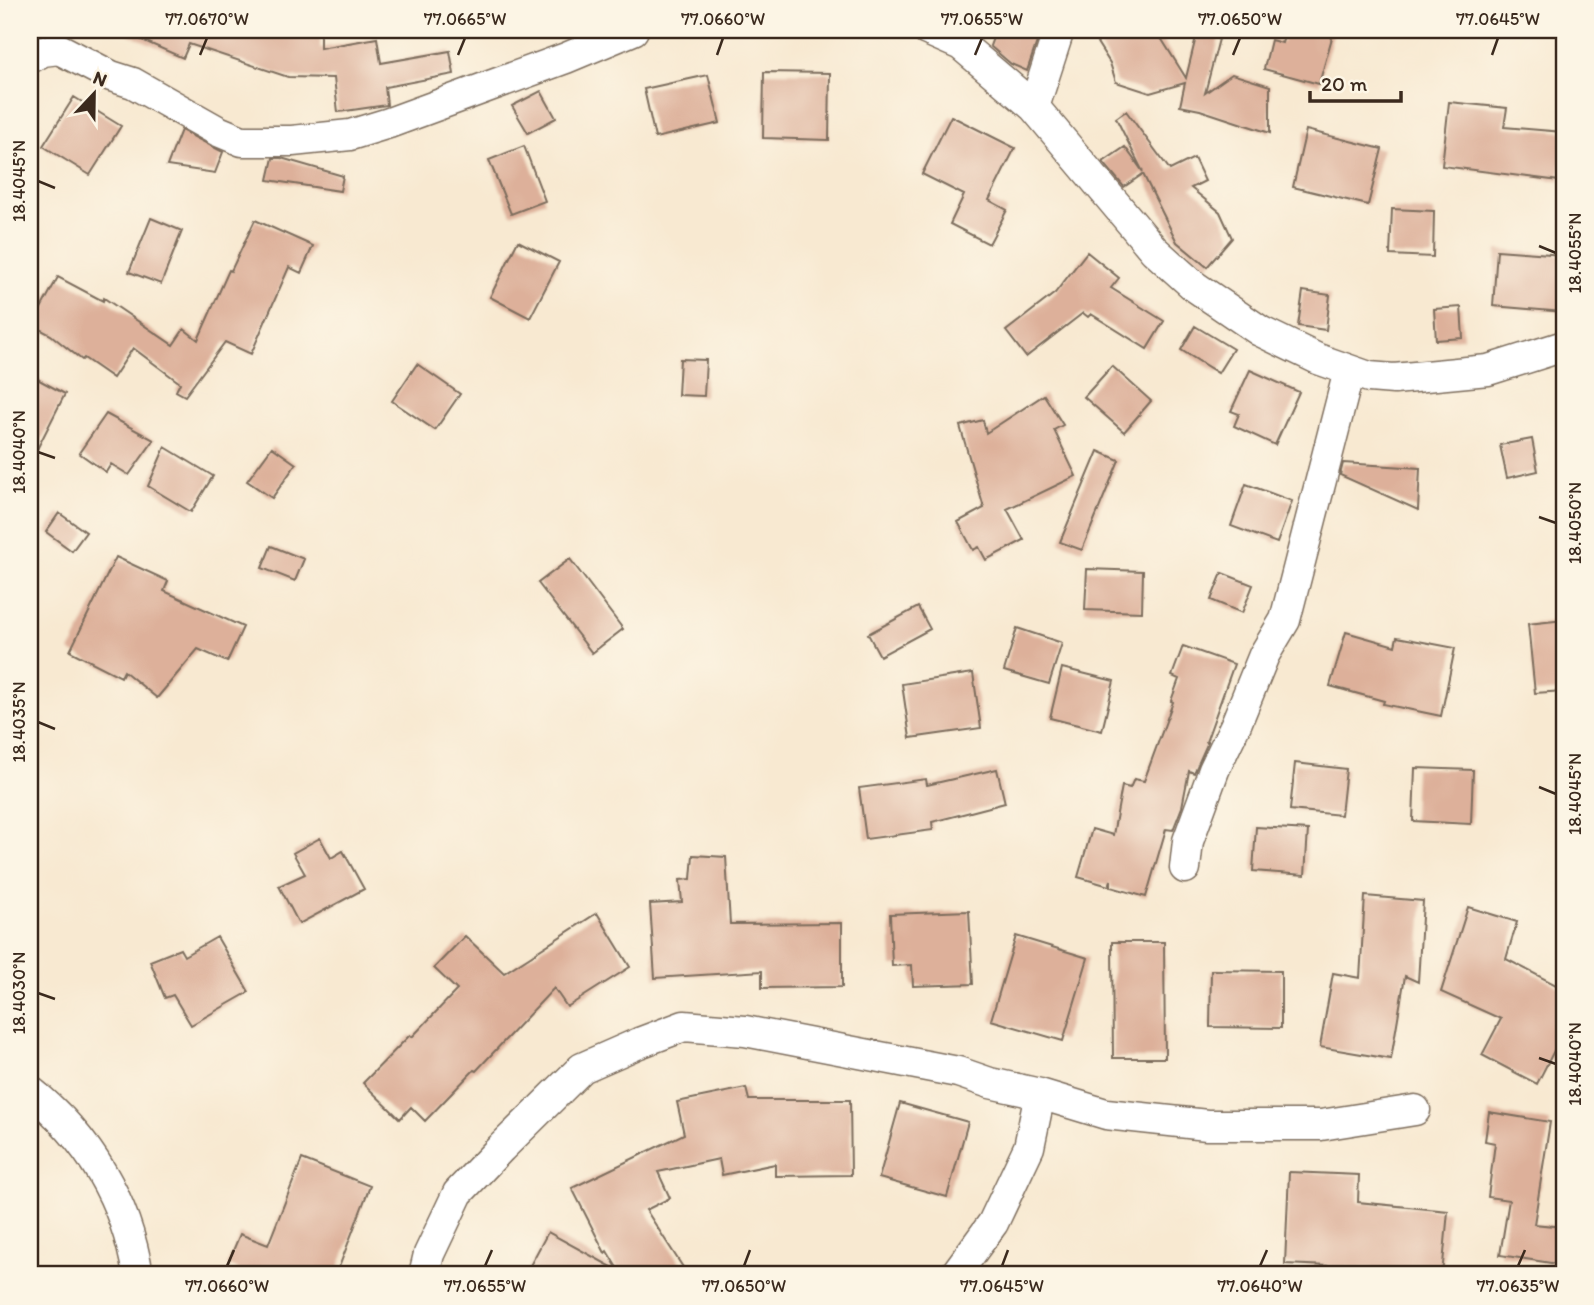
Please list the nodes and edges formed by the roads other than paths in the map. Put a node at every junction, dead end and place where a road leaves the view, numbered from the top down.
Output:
1 (633, 30) edge
2 (927, 30) edge
3 (1059, 30) edge
4 (30, 58) edge
5 (1034, 107) junction
6 (1564, 346) edge
7 (1349, 371) junction
8 (1185, 868) dead end
9 (30, 1091) edge
10 (1040, 1094) junction
11 (1415, 1110) dead end
12 (138, 1275) edge
13 (424, 1275) edge
14 (955, 1275) edge

1 - 4 street
2 - 5 street
3 - 5 street
5 - 7 street
6 - 7 street
7 - 8 street
9 - 12 street
10 - 11 street
10 - 13 street
10 - 14 street

